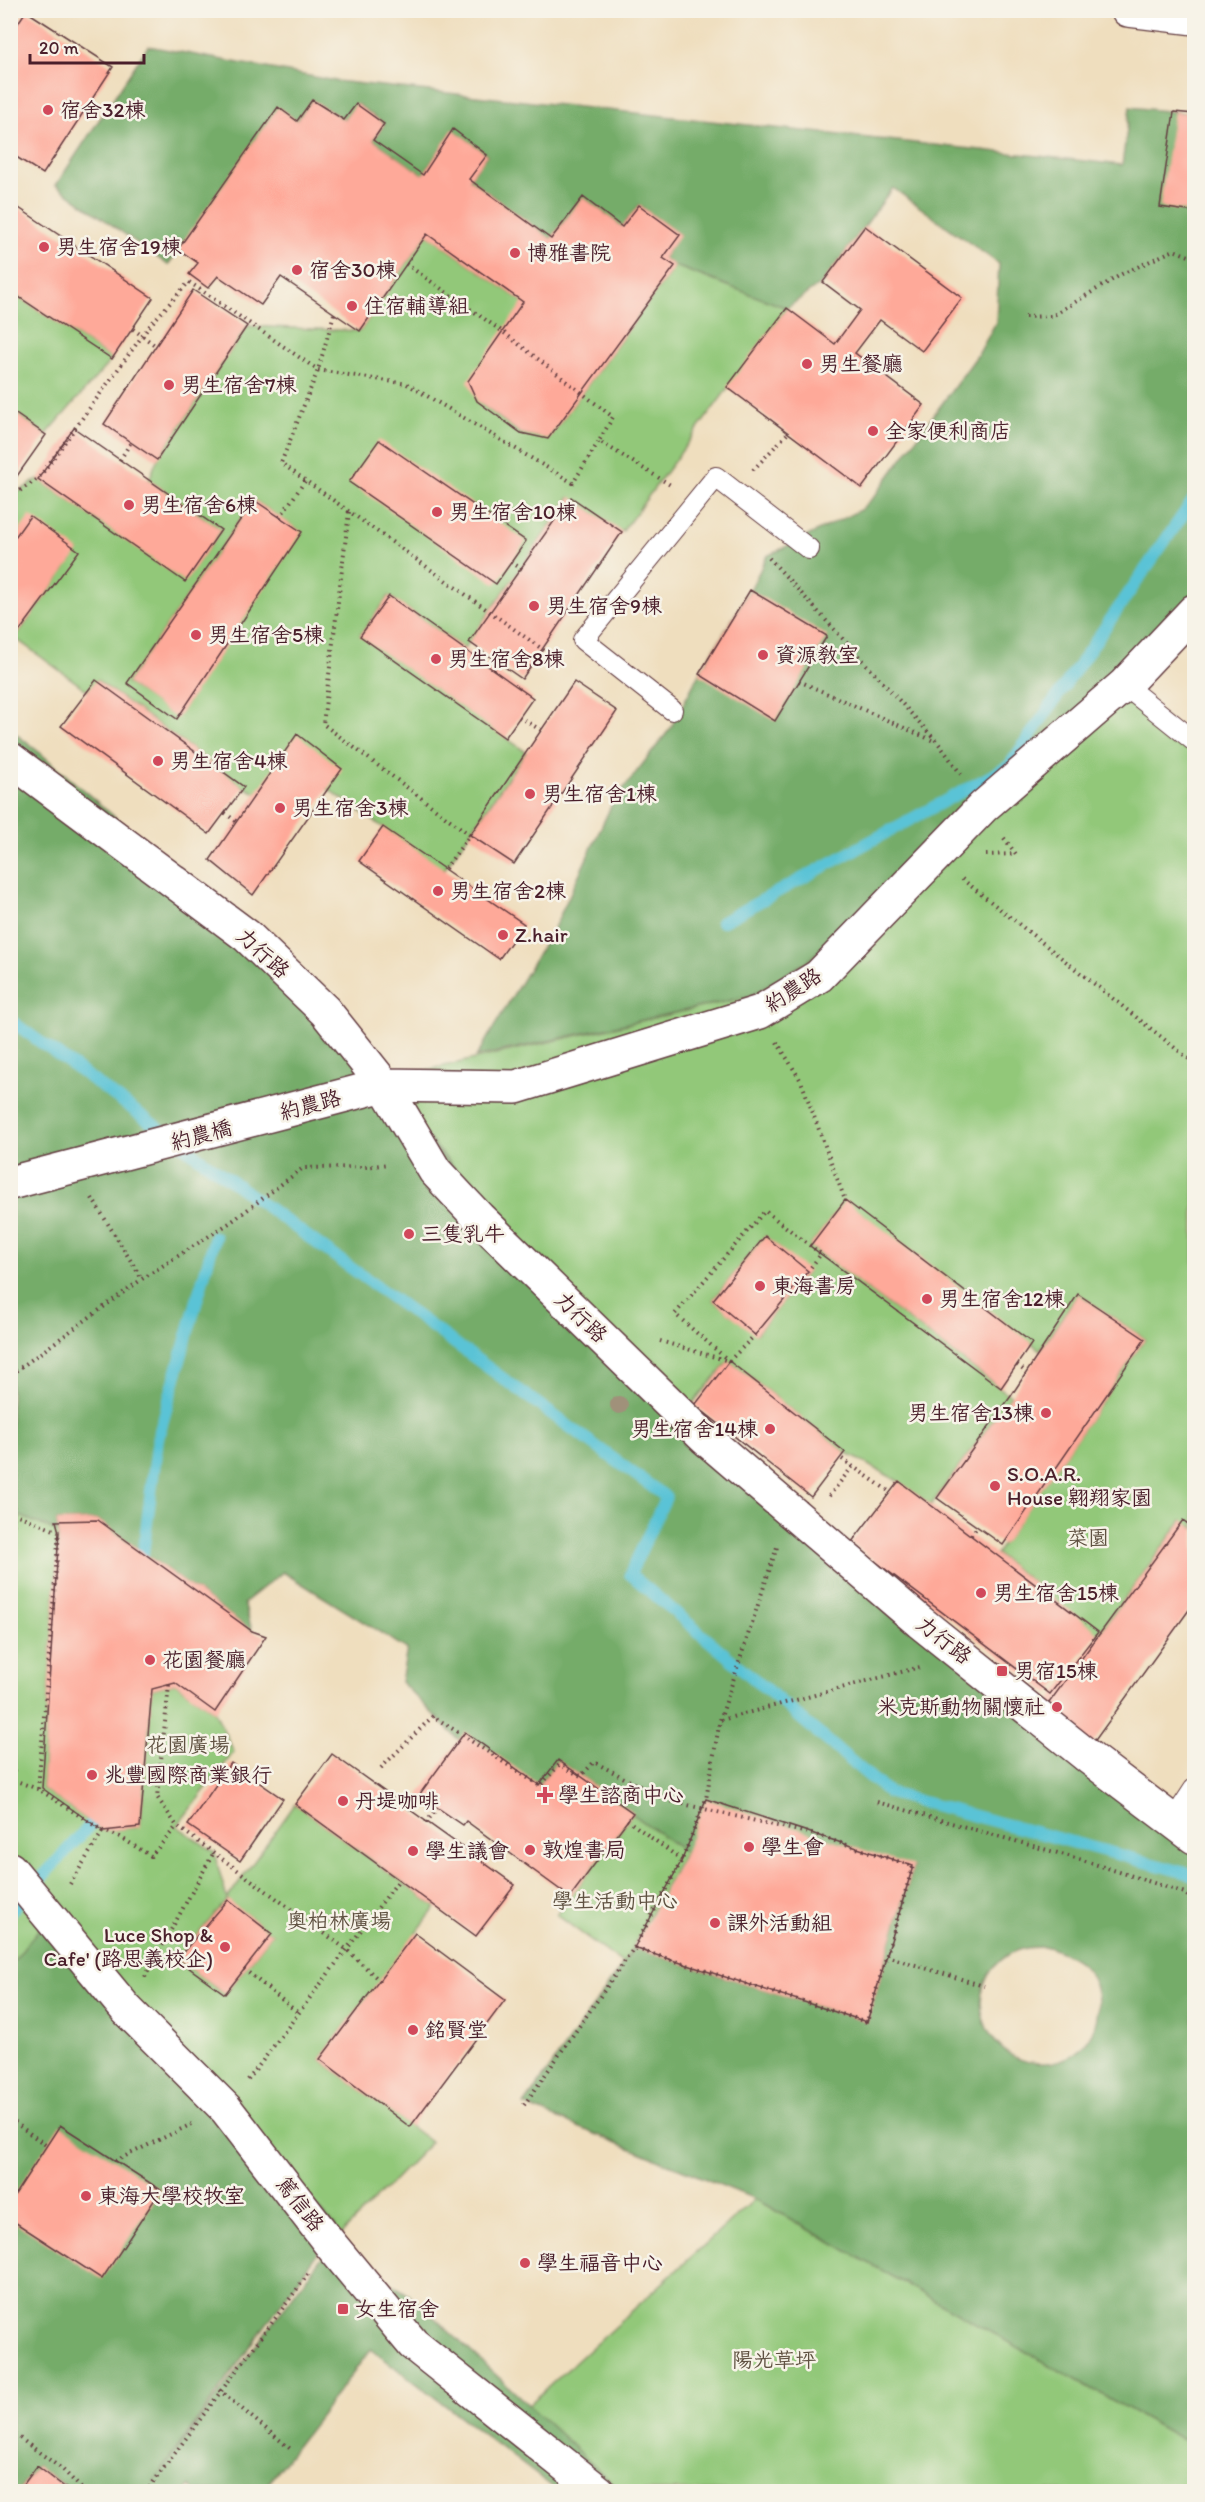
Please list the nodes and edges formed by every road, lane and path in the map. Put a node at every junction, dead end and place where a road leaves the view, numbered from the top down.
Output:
1 (1128, 10) edge
2 (1194, 18) edge
3 (1194, 258) edge
4 (406, 264) dead end
5 (334, 314) dead end
6 (1024, 317) dead end
7 (133, 329) dead end
8 (156, 346) dead end
9 (318, 370) junction
10 (599, 441) junction
11 (131, 442) dead end
12 (120, 460) dead end
13 (305, 481) junction
14 (675, 488) dead end
15 (10, 497) edge
16 (349, 512) junction
17 (280, 518) dead end
18 (808, 549) dead end
19 (767, 556) dead end
20 (511, 562) dead end
21 (522, 569) dead end
22 (1194, 611) edge
23 (570, 663) dead end
24 (500, 664) dead end
25 (494, 670) dead end
26 (799, 681) dead end
27 (1124, 686) junction
28 (672, 710) dead end
29 (519, 717) dead end
30 (541, 730) dead end
31 (1194, 741) edge
32 (10, 759) edge
33 (225, 813) dead end
34 (237, 822) dead end
35 (935, 857) junction
36 (444, 870) dead end
37 (1194, 1063) edge
38 (801, 1081) dead end
39 (384, 1085) junction
40 (262, 1118) joint
41 (420, 1147) junction
42 (72, 1167) junction
43 (10, 1183) edge
44 (845, 1200) dead end
45 (808, 1271) dead end
46 (142, 1279) junction
47 (755, 1335) dead end
48 (648, 1338) dead end
49 (729, 1361) junction
50 (1017, 1365) dead end
51 (1026, 1372) dead end
52 (842, 1458) dead end
53 (853, 1466) junction
54 (890, 1492) dead end
55 (824, 1502) dead end
56 (789, 1510) junction
57 (13, 1513) junction
58 (977, 1527) dead end
59 (971, 1535) dead end
60 (923, 1666) dead end
61 (169, 1685) dead end
62 (720, 1720) junction
63 (381, 1768) dead end
64 (14, 1780) junction
65 (1194, 1789) edge
66 (38, 1790) junction
67 (10, 1801) edge
68 (877, 1802) dead end
69 (437, 1808) dead end
70 (627, 1820) dead end
71 (426, 1823) dead end
72 (177, 1826) junction
73 (1184, 1829) edge
74 (103, 1831) junction
75 (214, 1852) junction
76 (682, 1860) junction
77 (399, 1880) dead end
78 (27, 1897) edge
79 (1194, 1903) edge
80 (634, 1948) junction
81 (346, 1949) junction
82 (886, 1956) junction
83 (244, 1969) dead end
84 (147, 1975) dead end
85 (380, 1980) dead end
86 (984, 1986) dead end
87 (297, 2012) junction
88 (524, 2105) dead end
89 (226, 2109) junction
90 (10, 2119) edge
91 (47, 2146) dead end
92 (115, 2161) dead end
93 (331, 2245) junction
94 (219, 2390) junction
95 (10, 2431) edge
96 (293, 2451) dead end
97 (85, 2492) edge
98 (146, 2492) edge
99 (599, 2492) edge

1 - 2 street
3 - 6 path
4 - 10 path
5 - 9 path
7 - 8 path, bridge
9 - 10 path
9 - 13 path
9 - 15 path
10 - 14 path
11 - 12 path
13 - 16 path
13 - 17 path
16 - 23 path
16 - 36 path
18 - 28 lane
19 - 26 path
20 - 21 path
22 - 27 street, 約農路
24 - 25 path
27 - 31 lane
27 - 35 street, 約農路
29 - 30 path
32 - 39 street, 力行路
33 - 34 path
35 - 37 path
35 - 39 street, 約農路
38 - 44 path
39 - 40 street, 約農路
39 - 41 street, 力行路
40 - 42 street, 約農橋
41 - 46 path
41 - 56 street, 力行路
42 - 43 street
42 - 46 path
45 - 49 path
46 - 57 path
47 - 49 path
48 - 49 path
50 - 51 path
52 - 53 path
53 - 54 path
53 - 55 path
56 - 62 path
56 - 73 street, 力行路
57 - 64 path
57 - 66 path
58 - 59 path
60 - 62 path
61 - 72 path
62 - 76 path
63 - 82 path
64 - 66 path
64 - 67 path
65 - 73 lane
66 - 74 path
68 - 79 path
69 - 71 path
70 - 76 path
72 - 74 path
72 - 75 path
74 - 78 path
75 - 81 path
75 - 84 path
76 - 80 path
77 - 81 path
78 - 89 street, 篤信路
80 - 82 path
80 - 88 path
81 - 85 path
81 - 87 path
82 - 86 path
83 - 87 path
87 - 89 path
89 - 92 path
89 - 93 street, 篤信路
90 - 91 path
93 - 94 path
93 - 99 street, 篤信路
94 - 96 path
94 - 98 path
95 - 97 path

